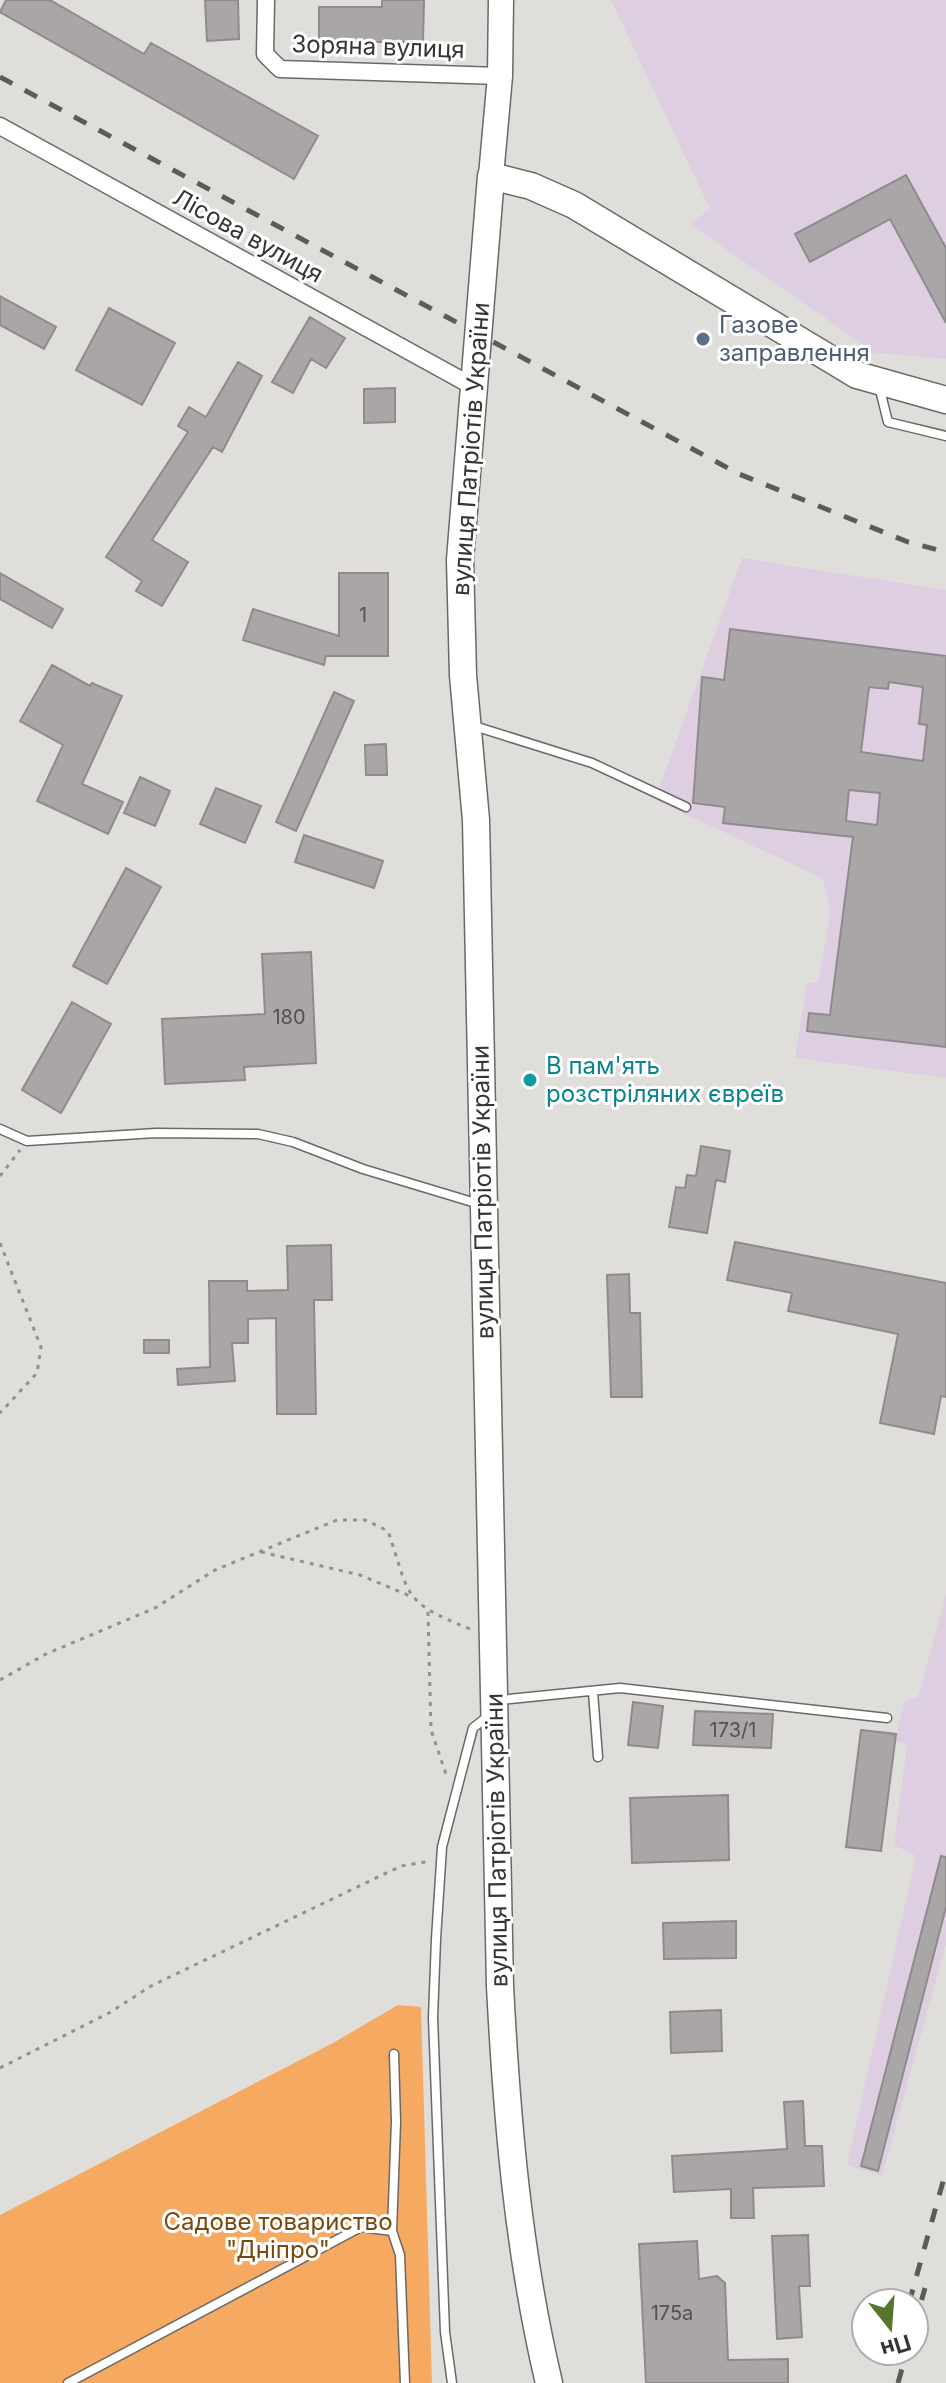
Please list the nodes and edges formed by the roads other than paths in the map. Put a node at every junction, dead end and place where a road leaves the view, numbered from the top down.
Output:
1 (266, 0) edge
2 (501, 0) edge
3 (500, 76) junction
4 (0, 126) edge
5 (491, 176) junction
6 (877, 382) junction
7 (474, 387) junction
8 (946, 400) edge
9 (946, 436) edge
10 (467, 723) junction
11 (686, 807) dead end
12 (0, 1129) edge
13 (484, 1206) junction
14 (593, 1692) junction
15 (494, 1706) junction
16 (887, 1718) dead end
17 (598, 1757) dead end
18 (394, 2054) dead end
19 (392, 2231) junction
20 (68, 2383) edge
21 (405, 2383) edge
22 (452, 2383) edge
23 (549, 2383) edge

1 - 3 street, Зоряна вулиця
2 - 3 main road, вулиця Патріотів України
3 - 5 main road, вулиця Патріотів України
4 - 7 street, Лісова вулиця
5 - 6 main road
5 - 7 main road, вулиця Патріотів України
6 - 8 main road
6 - 9 lane
7 - 10 main road, вулиця Патріотів України
10 - 11 lane
10 - 13 main road, вулиця Патріотів України
12 - 13 lane
13 - 15 main road, вулиця Патріотів України
14 - 15 lane
14 - 16 lane
14 - 17 lane
15 - 22 lane
15 - 23 main road, вулиця Патріотів України
18 - 19 lane
19 - 20 lane
19 - 21 lane

